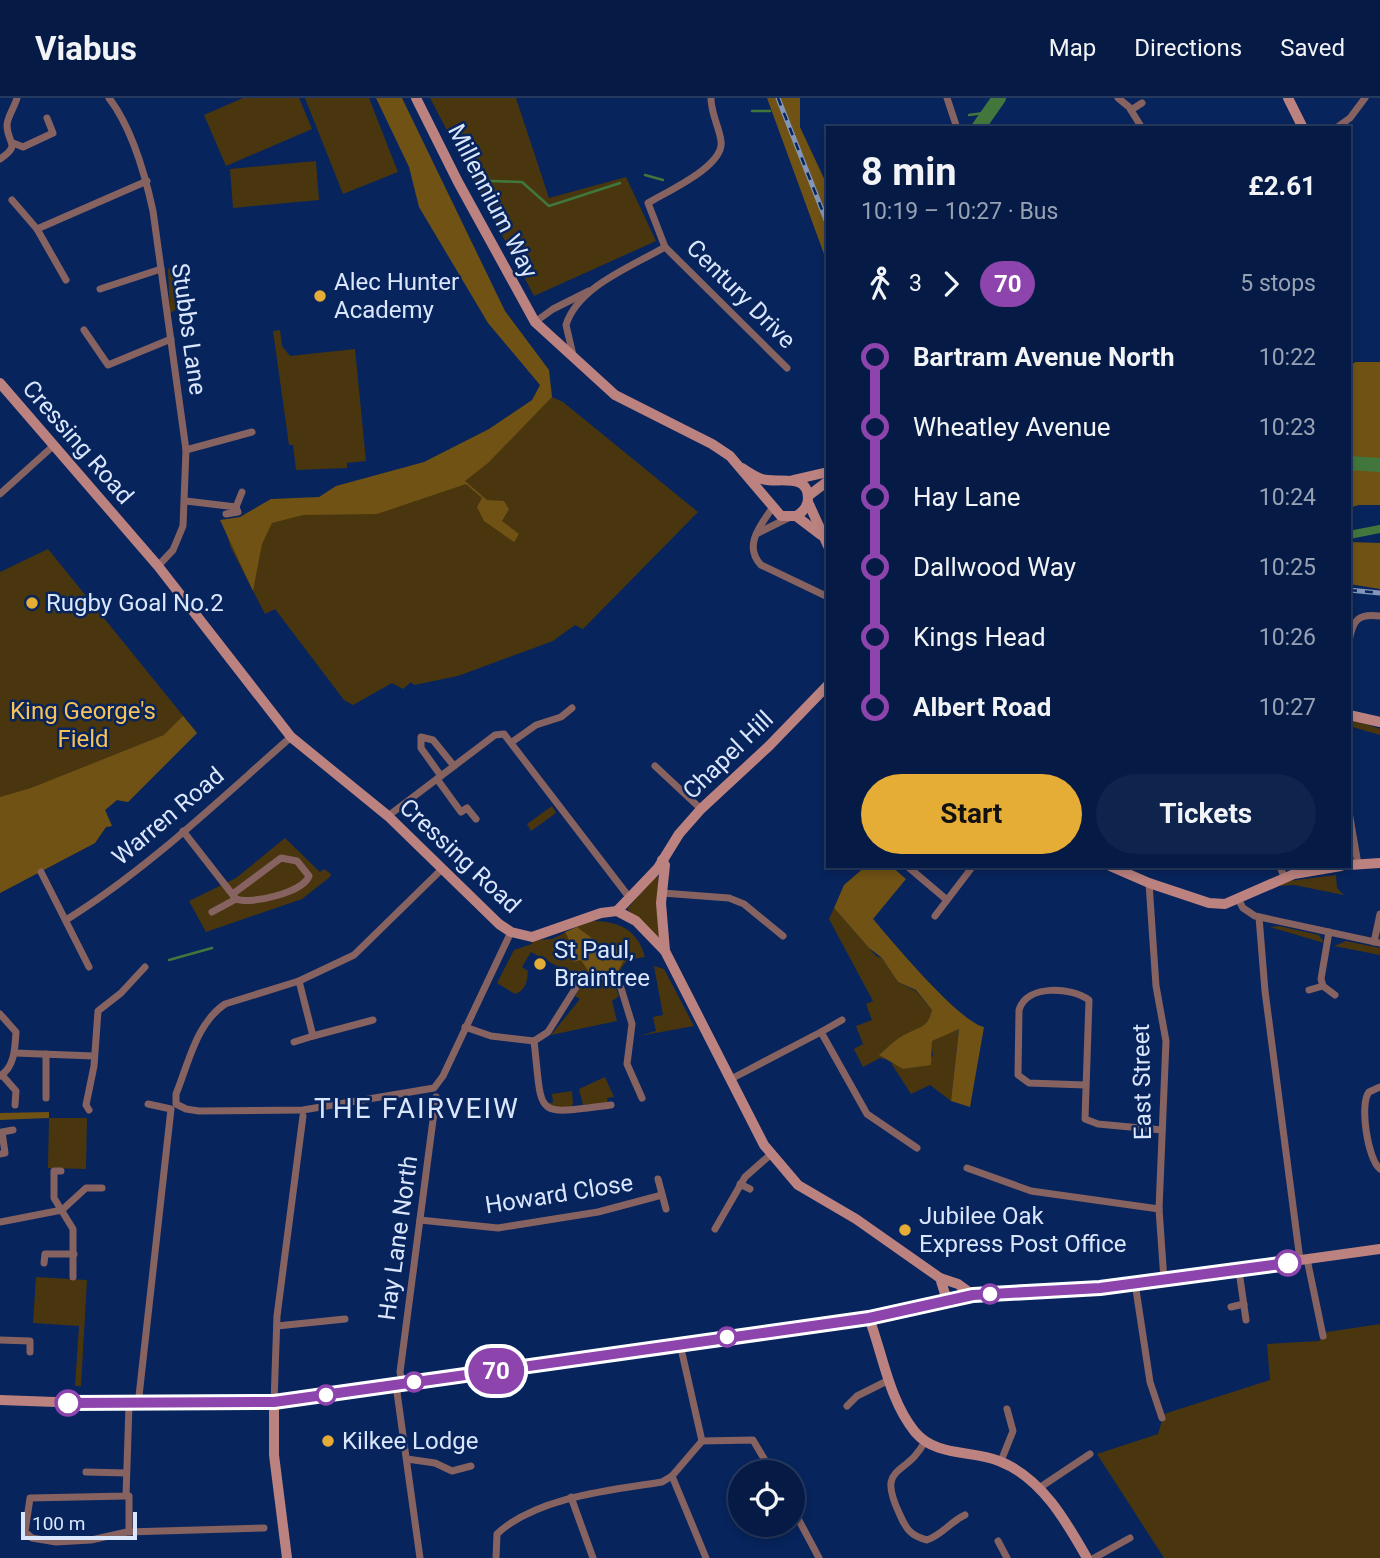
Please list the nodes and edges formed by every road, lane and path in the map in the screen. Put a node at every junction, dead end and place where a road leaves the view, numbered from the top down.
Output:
1 (17, 98) edge
2 (108, 98) edge
3 (416, 98) edge
4 (711, 98) edge
5 (947, 98) edge
6 (1118, 98) edge
7 (1288, 98) edge
8 (1365, 98) edge
9 (1142, 103) dead end
10 (1131, 110) junction
11 (47, 118) dead end
12 (956, 126) edge
13 (1141, 126) edge
14 (1302, 126) edge
15 (1339, 126) edge
16 (13, 144) junction
17 (0, 159) edge
18 (147, 181) junction
19 (12, 200) dead end
20 (37, 229) junction
21 (665, 247) junction
22 (161, 269) junction
23 (66, 280) dead end
24 (100, 289) dead end
25 (590, 291) junction
26 (536, 322) junction
27 (84, 330) dead end
28 (171, 339) junction
29 (575, 360) junction
30 (787, 368) dead end
31 (0, 383) edge
32 (252, 432) dead end
33 (52, 447) junction
34 (186, 450) junction
35 (742, 468) junction
36 (826, 472) edge
37 (788, 480) junction
38 (826, 482) edge
39 (242, 492) dead end
40 (0, 494) edge
41 (808, 499) junction
42 (186, 501) junction
43 (240, 505) junction
44 (772, 505) junction
45 (226, 514) dead end
46 (792, 517) junction
47 (757, 533) junction
48 (821, 536) junction
49 (826, 543) edge
50 (158, 566) junction
51 (826, 596) edge
52 (1380, 615) edge
53 (1351, 635) edge
54 (826, 687) edge
55 (572, 708) dead end
56 (1351, 715) edge
57 (1380, 722) edge
58 (291, 737) junction
59 (512, 742) junction
60 (454, 766) junction
61 (655, 766) dead end
62 (439, 777) junction
63 (701, 809) junction
64 (388, 816) junction
65 (476, 819) dead end
66 (183, 831) junction
67 (1351, 833) edge
68 (662, 860) junction
69 (1377, 862) edge
70 (1354, 864) edge
71 (909, 868) edge
72 (971, 868) edge
73 (1115, 868) edge
74 (1281, 868) edge
75 (1331, 868) edge
76 (442, 869) junction
77 (41, 872) dead end
78 (1284, 877) junction
79 (1149, 883) junction
80 (662, 894) junction
81 (235, 896) junction
82 (629, 897) junction
83 (1238, 899) junction
84 (947, 900) junction
85 (617, 911) junction
86 (212, 912) dead end
87 (1380, 914) edge
88 (936, 916) dead end
89 (1259, 917) junction
90 (66, 920) junction
91 (511, 932) junction
92 (1329, 932) junction
93 (783, 936) dead end
94 (1377, 943) edge
95 (664, 951) junction
96 (89, 967) dead end
97 (145, 967) dead end
98 (299, 981) junction
99 (1323, 986) junction
100 (1309, 990) dead end
101 (1335, 995) dead end
102 (0, 1014) edge
103 (373, 1020) dead end
104 (842, 1020) dead end
105 (465, 1027) junction
106 (821, 1032) junction
107 (313, 1036) junction
108 (534, 1041) junction
109 (294, 1042) dead end
110 (15, 1053) junction
111 (46, 1054) junction
112 (94, 1056) junction
113 (1, 1076) edge
114 (644, 1079) dead end
115 (731, 1079) junction
116 (634, 1084) junction
117 (1084, 1085) junction
118 (1380, 1087) edge
119 (436, 1097) dead end
120 (46, 1098) dead end
121 (642, 1098) dead end
122 (148, 1104) dead end
123 (15, 1105) dead end
124 (611, 1105) dead end
125 (173, 1106) junction
126 (89, 1110) dead end
127 (303, 1116) dead end
128 (13, 1130) dead end
129 (1163, 1130) junction
130 (917, 1148) dead end
131 (0, 1154) edge
132 (771, 1155) junction
133 (967, 1168) dead end
134 (1380, 1169) edge
135 (61, 1171) dead end
136 (658, 1179) dead end
137 (740, 1184) junction
138 (102, 1188) dead end
139 (750, 1189) dead end
140 (662, 1195) junction
141 (666, 1209) dead end
142 (1159, 1209) junction
143 (62, 1210) junction
144 (420, 1220) junction
145 (0, 1222) edge
146 (715, 1229) dead end
147 (1380, 1249) edge
148 (74, 1254) junction
149 (1304, 1260) junction
150 (44, 1264) dead end
151 (1239, 1271) junction
152 (73, 1277) dead end
153 (940, 1278) junction
154 (1164, 1280) junction
155 (1135, 1283) junction
156 (973, 1295) junction
157 (947, 1300) junction
158 (1244, 1304) junction
159 (1231, 1307) dead end
160 (869, 1318) junction
161 (345, 1319) dead end
162 (1246, 1320) dead end
163 (277, 1326) junction
164 (1323, 1336) dead end
165 (0, 1340) edge
166 (680, 1344) junction
167 (30, 1352) dead end
168 (889, 1380) junction
169 (399, 1385) junction
170 (0, 1400) edge
171 (274, 1402) junction
172 (134, 1405) junction
173 (847, 1406) dead end
174 (1007, 1409) dead end
175 (1162, 1418) dead end
176 (702, 1441) junction
177 (925, 1441) junction
178 (1090, 1454) dead end
179 (407, 1460) junction
180 (765, 1460) edge
181 (1001, 1461) junction
182 (471, 1466) dead end
183 (86, 1472) dead end
184 (126, 1473) junction
185 (671, 1476) junction
186 (1039, 1488) junction
187 (129, 1496) dead end
188 (570, 1497) junction
189 (965, 1515) dead end
190 (264, 1528) dead end
191 (129, 1532) junction
192 (805, 1532) edge
193 (1130, 1538) dead end
194 (998, 1541) dead end
195 (287, 1558) edge
196 (419, 1558) edge
197 (496, 1558) edge
198 (593, 1558) edge
199 (706, 1558) edge
200 (819, 1558) edge
201 (1007, 1558) edge
202 (1087, 1558) edge
203 (1094, 1558) edge

1 - 16 street
2 - 18 street, Stubbs Lane
3 - 26 street, Millennium Way
4 - 21 street
5 - 12 street
6 - 10 street
7 - 14 street
8 - 15 street
9 - 10 street
10 - 13 street
11 - 16 street
16 - 17 street
18 - 20 street
18 - 22 street, Stubbs Lane
19 - 20 street
20 - 23 street
21 - 25 street, Century Drive
21 - 30 street, Century Drive
22 - 24 street
22 - 28 street, Stubbs Lane
25 - 26 street
25 - 29 street, Century Drive
26 - 29 street, Millennium Way
27 - 28 street
28 - 34 street, Stubbs Lane
29 - 35 street, Millennium Way
31 - 33 street, Cressing Road
32 - 34 street
33 - 40 street
33 - 50 street, Cressing Road
34 - 42 street, Stubbs Lane
35 - 37 street
35 - 44 street
36 - 37 street
37 - 41 street
37 - 44 street
38 - 41 street
39 - 43 street
41 - 46 street
41 - 48 street
42 - 43 street
42 - 50 street, Stubbs Lane
43 - 45 street
44 - 46 street
44 - 47 street
46 - 47 street
46 - 48 street
47 - 51 street
48 - 49 street
50 - 58 street, Cressing Road
52 - 53 street
54 - 63 street, Chapel Hill
55 - 59 street
56 - 57 street
58 - 64 street, Cressing Road
58 - 66 street, Warren Road
59 - 60 street
59 - 82 street
60 - 62 street
60 - 62 street
61 - 63 street
62 - 64 street
62 - 65 street
63 - 68 street, Chapel Hill
64 - 76 street, Cressing Road
66 - 81 street
66 - 90 street, Warren Road
67 - 70 street
68 - 80 street
68 - 82 street, Chapel Hill
69 - 70 street
71 - 84 street
72 - 84 street
73 - 79 street
74 - 78 street
75 - 78 street
76 - 91 street, Cressing Road
76 - 98 street
77 - 90 street
78 - 83 street
79 - 83 street
79 - 129 street, East Street
80 - 93 street
80 - 95 street
81 - 81 street
81 - 86 street
82 - 85 street, Chapel Hill
83 - 89 street
84 - 88 street
85 - 91 street, Cressing Road
85 - 95 street
87 - 94 street
89 - 92 street
89 - 149 street
90 - 96 street
91 - 105 street
92 - 94 street
92 - 99 street
95 - 115 street
97 - 112 street
98 - 107 street
98 - 125 street
99 - 100 street
99 - 101 street
102 - 110 street
103 - 107 street
104 - 106 street
105 - 108 street
105 - 125 street
106 - 115 street
106 - 130 street
107 - 109 street
108 - 116 street
108 - 124 street
110 - 111 street
110 - 113 street
111 - 112 street
111 - 120 street
112 - 126 street
113 - 123 street
114 - 116 street
115 - 132 street
116 - 121 street
117 - 117 street
117 - 129 street
118 - 134 street
119 - 144 street, Hay Lane North
122 - 125 street
125 - 172 street
127 - 163 street
128 - 131 street
129 - 142 street, East Street
132 - 137 street
132 - 153 street
133 - 142 street
135 - 143 street
136 - 140 street
137 - 139 street
137 - 146 street
138 - 143 street
140 - 141 street
140 - 144 street, Howard Close
142 - 154 street, East Street
143 - 145 street
143 - 148 street
144 - 169 street, Hay Lane North
147 - 149 street
148 - 150 street
148 - 152 street
149 - 151 street
149 - 164 street
151 - 154 street
151 - 158 street
153 - 156 street
153 - 157 street
154 - 155 street
155 - 156 street
155 - 175 street
156 - 157 street
157 - 160 street
158 - 159 street
158 - 162 street
160 - 166 street
160 - 168 street
161 - 163 street
163 - 171 street
165 - 167 street
166 - 169 street
166 - 176 street
168 - 173 street
168 - 177 street
169 - 171 street
169 - 179 street, Hay Lane North
170 - 172 street
171 - 172 street
171 - 195 street
172 - 184 street
174 - 181 street
176 - 180 street
176 - 185 street
177 - 181 street
177 - 189 street
178 - 186 street
179 - 182 street
179 - 196 street, Hay Lane North
181 - 186 street
183 - 184 street
184 - 191 street
185 - 188 street
185 - 199 street
186 - 202 street
187 - 191 street
188 - 197 street
188 - 198 street
190 - 191 street
192 - 200 street
193 - 203 street
194 - 201 street

